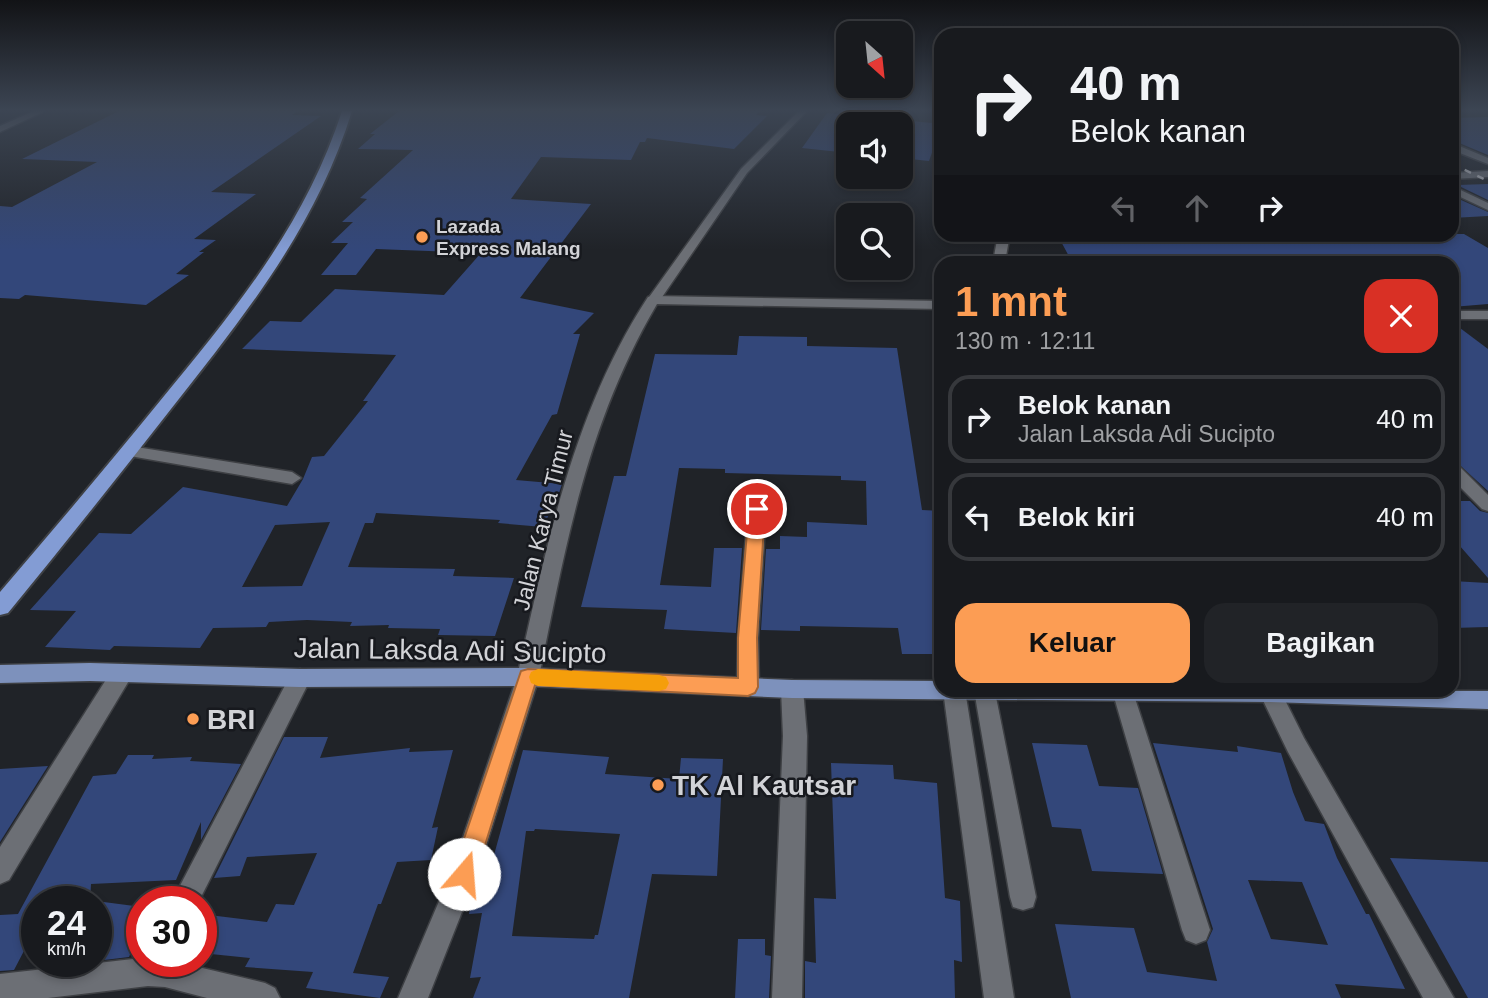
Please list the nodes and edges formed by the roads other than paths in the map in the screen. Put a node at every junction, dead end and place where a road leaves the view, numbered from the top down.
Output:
1 (330, 158) edge
2 (757, 158) edge
3 (1488, 174) edge
4 (1459, 176) edge
5 (1459, 192) edge
6 (1488, 207) edge
7 (653, 300) junction
8 (934, 305) edge
9 (1459, 315) edge
10 (1488, 315) edge
11 (130, 451) junction
12 (1459, 474) edge
13 (292, 478) dead end
14 (1459, 490) edge
15 (1480, 490) edge
16 (1488, 505) edge
17 (757, 509) dead end
18 (0, 607) edge
19 (122, 673) junction
20 (0, 674) edge
21 (528, 677) junction
22 (300, 678) junction
23 (748, 687) junction
24 (792, 689) junction
25 (934, 690) edge
26 (955, 697) edge
27 (985, 697) edge
28 (1124, 697) edge
29 (1272, 697) edge
30 (1415, 697) edge
31 (1488, 700) edge
32 (0, 871) edge
33 (193, 886) edge
34 (1023, 897) dead end
35 (1196, 930) dead end
36 (126, 970) edge
37 (181, 977) edge
38 (0, 989) edge
39 (265, 998) edge
40 (413, 998) edge
41 (787, 998) edge
42 (999, 998) edge
43 (1439, 998) edge

1 - 11 highway
2 - 7 street, Jalan Karya Timur
3 - 4 street
5 - 6 street
7 - 8 street
7 - 21 street, Jalan Karya Timur
9 - 10 street
11 - 13 street
11 - 18 highway
12 - 15 street
14 - 15 street
15 - 16 street
17 - 23 street
19 - 20 main road, Jalan Laksda Adi Sucipto
19 - 22 main road, Jalan Laksda Adi Sucipto
19 - 32 street
21 - 22 main road, Jalan Laksda Adi Sucipto
21 - 23 main road, Jalan Laksda Adi Sucipto
21 - 40 street, Jalan Karya Timur
22 - 33 street
23 - 24 main road, Jalan Laksda Adi Sucipto
24 - 25 main road, Jalan Laksda Adi Sucipto
24 - 41 street
26 - 42 street
27 - 34 street
28 - 35 street
29 - 43 street
30 - 31 main road, Jalan Laksda Adi Sucipto
36 - 38 street
37 - 39 street

